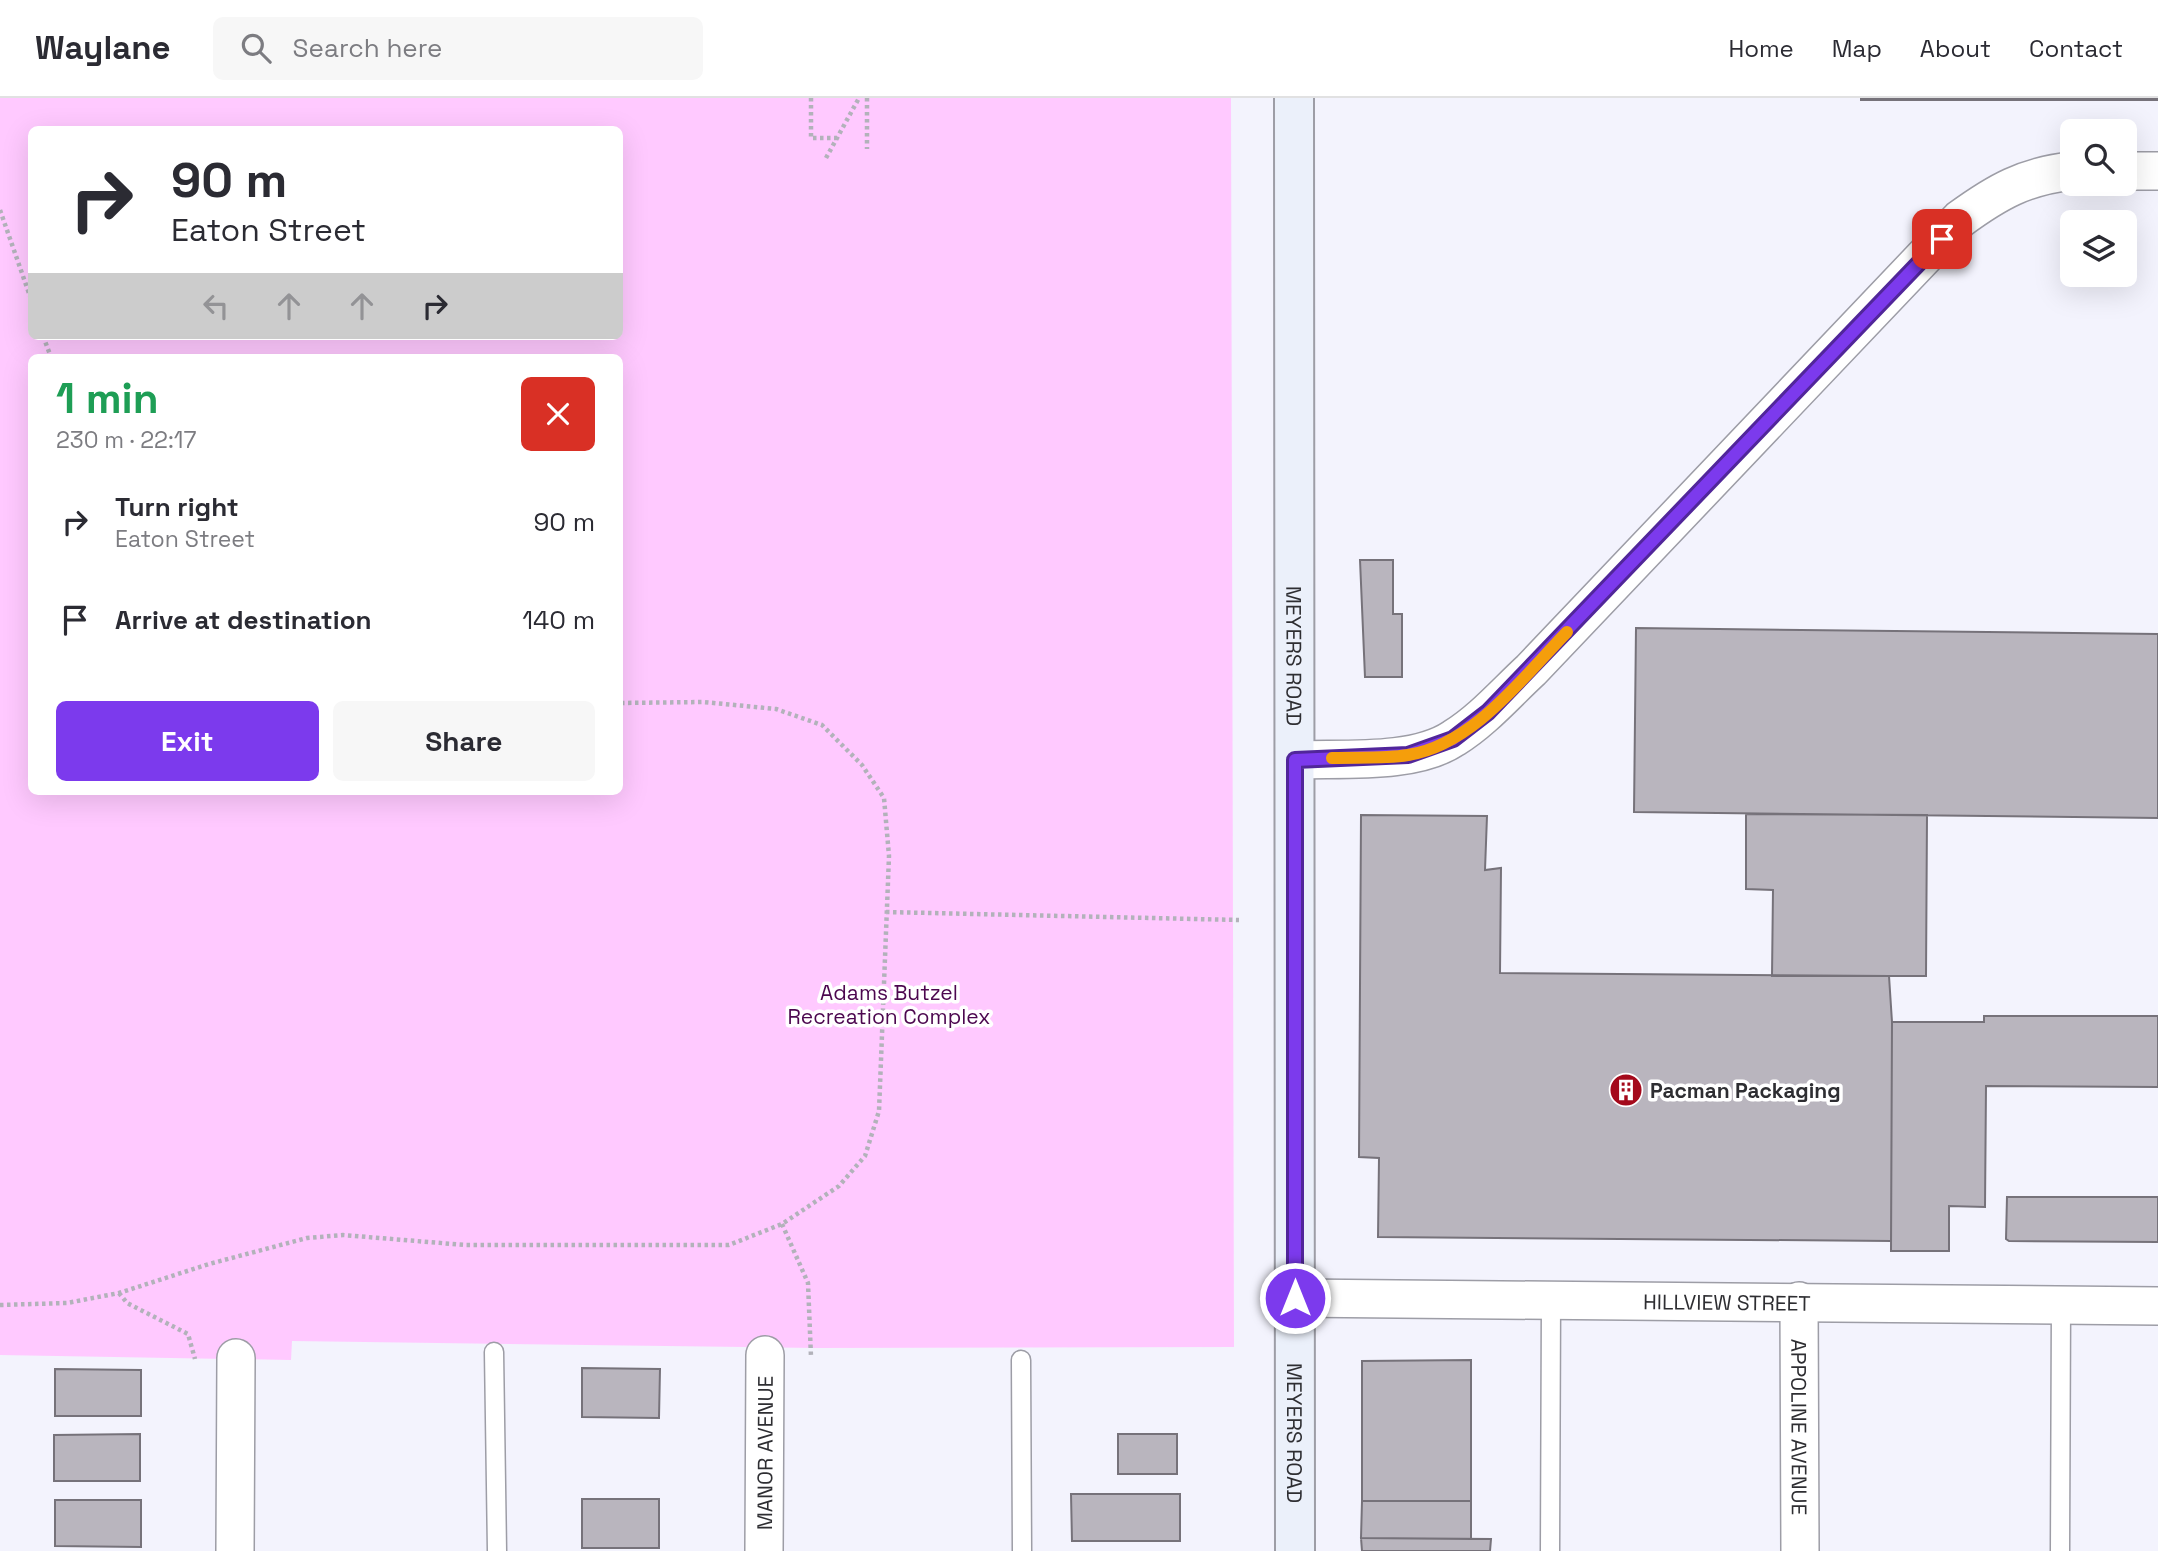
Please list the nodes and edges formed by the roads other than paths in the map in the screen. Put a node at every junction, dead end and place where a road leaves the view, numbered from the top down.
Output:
1 (1294, 98) edge
2 (2137, 171) edge
3 (2158, 171) edge
4 (2060, 172) edge
5 (1295, 760) junction
6 (1295, 1298) junction
7 (1551, 1300) junction
8 (1799, 1301) junction
9 (2061, 1304) junction
10 (2158, 1306) edge
11 (494, 1352) dead end
12 (765, 1355) dead end
13 (236, 1359) dead end
14 (1021, 1360) dead end
15 (235, 1551) edge
16 (496, 1551) edge
17 (764, 1551) edge
18 (1022, 1551) edge
19 (1296, 1551) edge
20 (1550, 1551) edge
21 (1800, 1551) edge
22 (2060, 1551) edge

1 - 5 street, MEYERS ROAD
2 - 3 street
4 - 5 street
5 - 6 street, MEYERS ROAD
6 - 7 street, HILLVIEW STREET
6 - 19 street, MEYERS ROAD
7 - 8 street, HILLVIEW STREET
7 - 20 lane
8 - 9 street, HILLVIEW STREET
8 - 21 street, APPOLINE AVENUE
9 - 10 street, HILLVIEW STREET
9 - 22 lane
11 - 16 lane
12 - 17 street, MANOR AVENUE
13 - 15 street
14 - 18 lane

